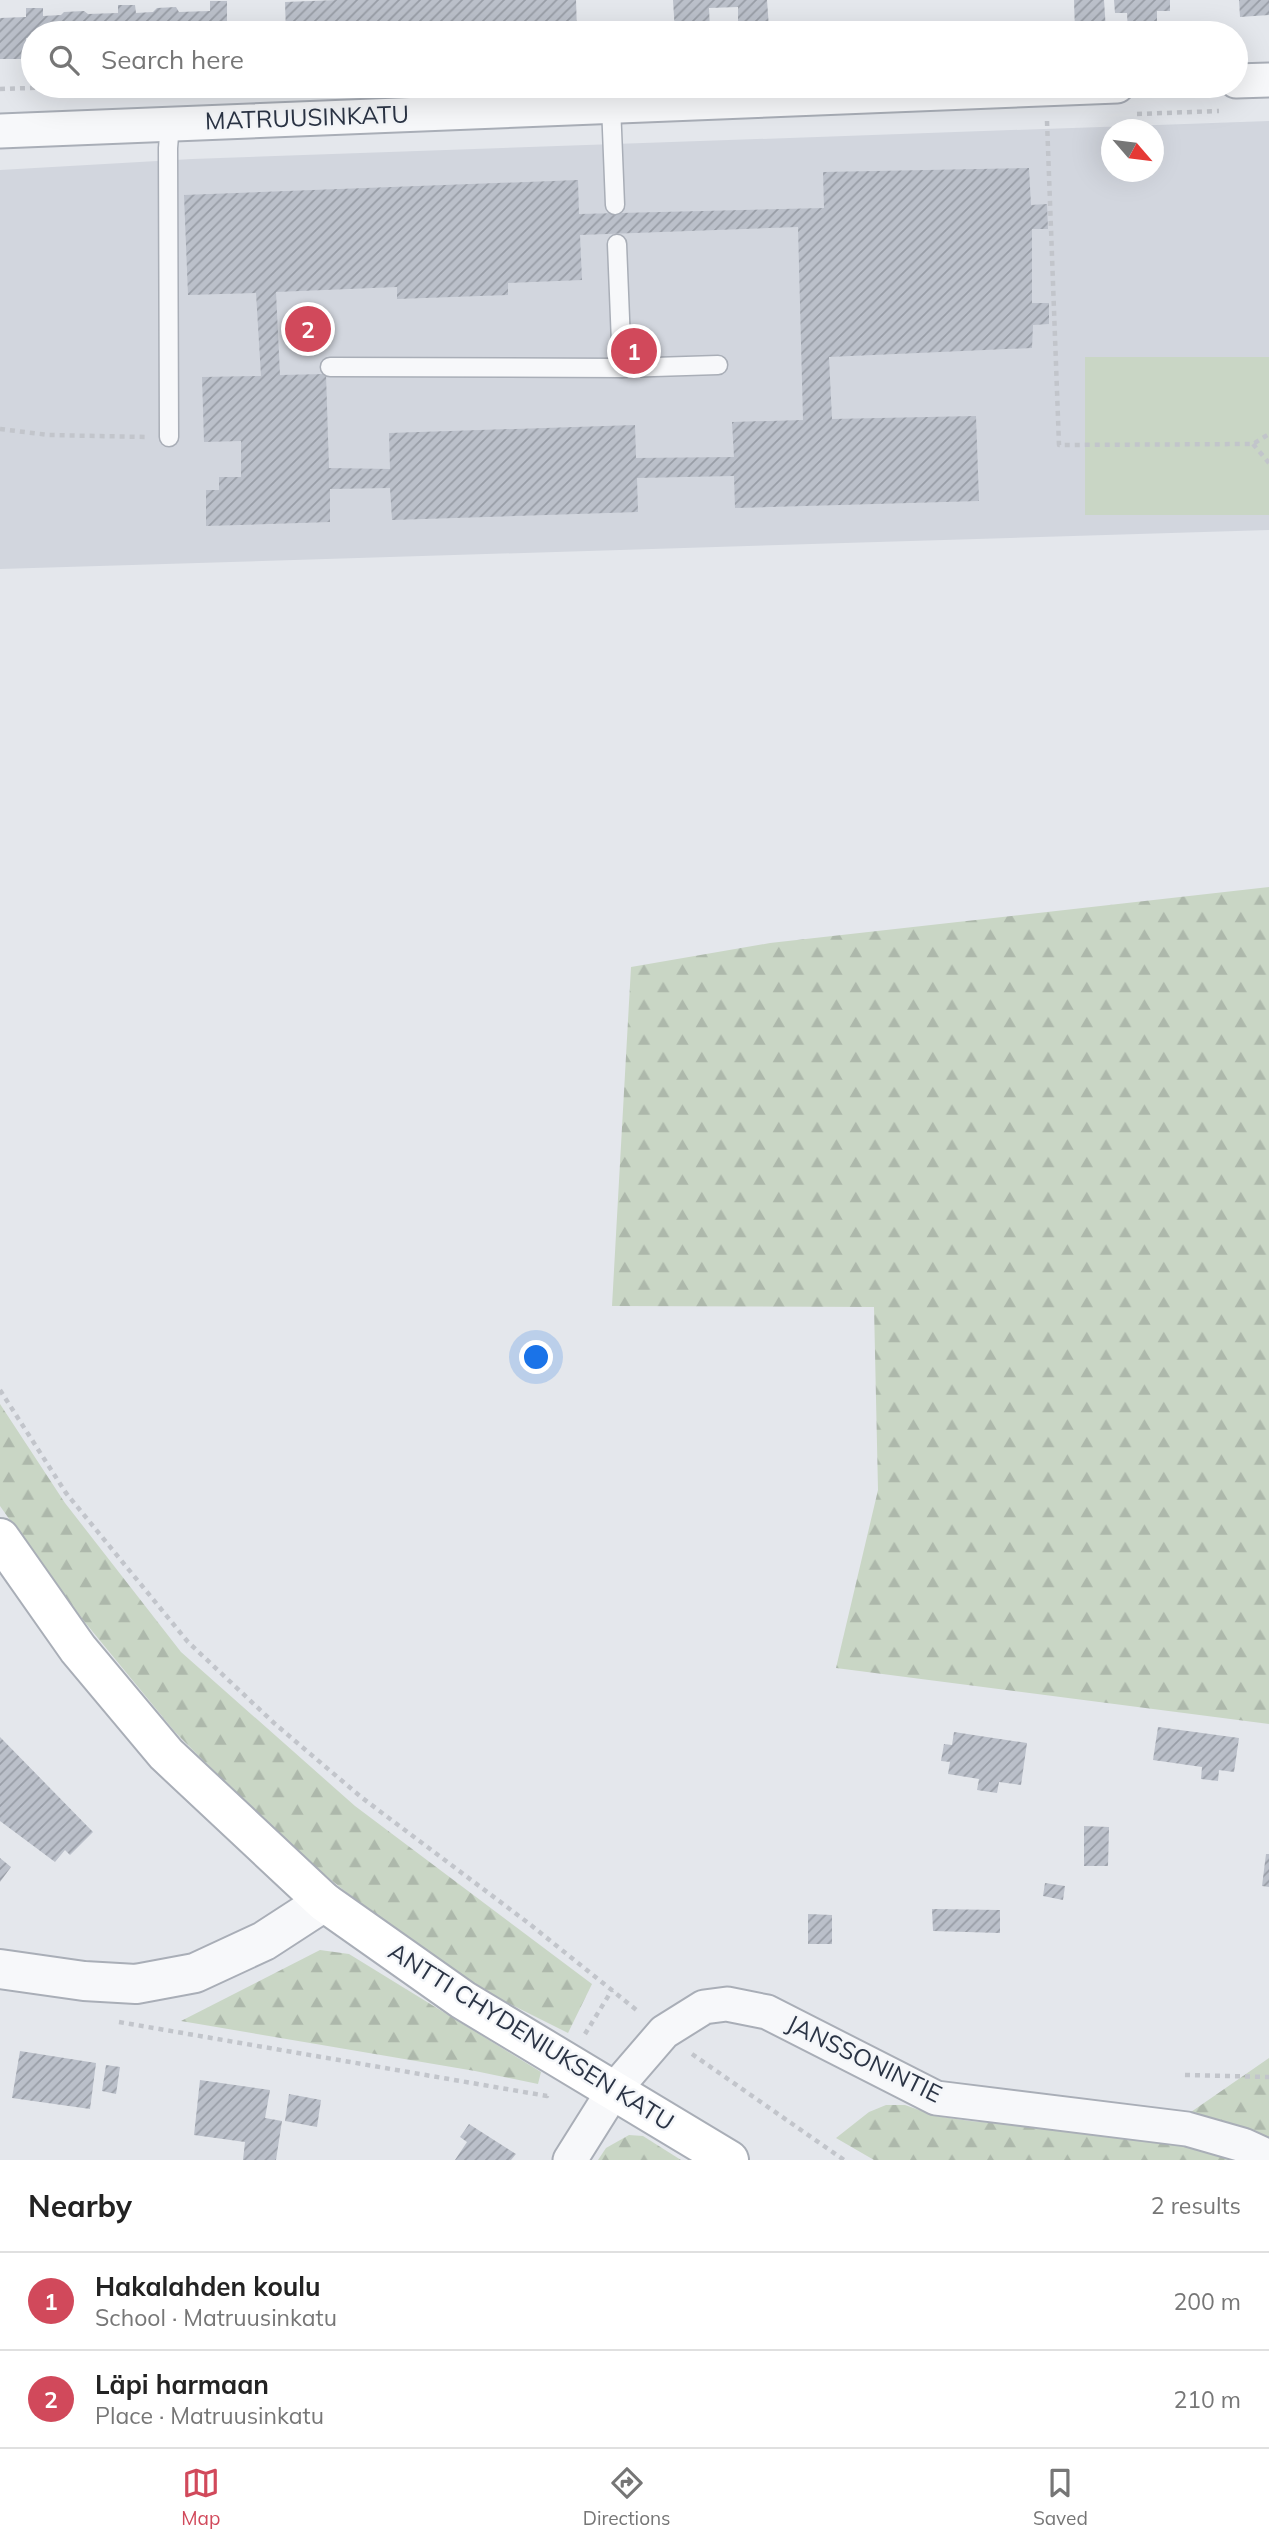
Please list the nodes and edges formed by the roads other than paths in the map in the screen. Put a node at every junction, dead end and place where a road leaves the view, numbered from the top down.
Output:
1 (1269, 79) edge
2 (1248, 80) edge
3 (797, 98) edge
4 (611, 105) junction
5 (170, 124) junction
6 (0, 131) edge
7 (615, 205) dead end
8 (617, 244) dead end
9 (718, 365) dead end
10 (330, 367) dead end
11 (622, 368) junction
12 (169, 437) road end
13 (0, 1538) edge
14 (324, 1902) junction
15 (0, 1969) edge
16 (614, 2090) junction
17 (1269, 2157) edge
18 (570, 2160) edge
19 (729, 2160) edge

1 - 2 street
3 - 4 street, MATRUUSINKATU
4 - 5 street, MATRUUSINKATU
4 - 7 lane
5 - 6 street, MATRUUSINKATU
5 - 12 lane
8 - 11 lane
9 - 11 lane
10 - 11 lane
13 - 14 main road, ANTTI CHYDENIUKSEN KATU
14 - 15 street
14 - 16 main road, ANTTI CHYDENIUKSEN KATU
16 - 17 street, JANSSONINTIE
16 - 18 street, JANSSONINTIE
16 - 19 main road, ANTTI CHYDENIUKSEN KATU

